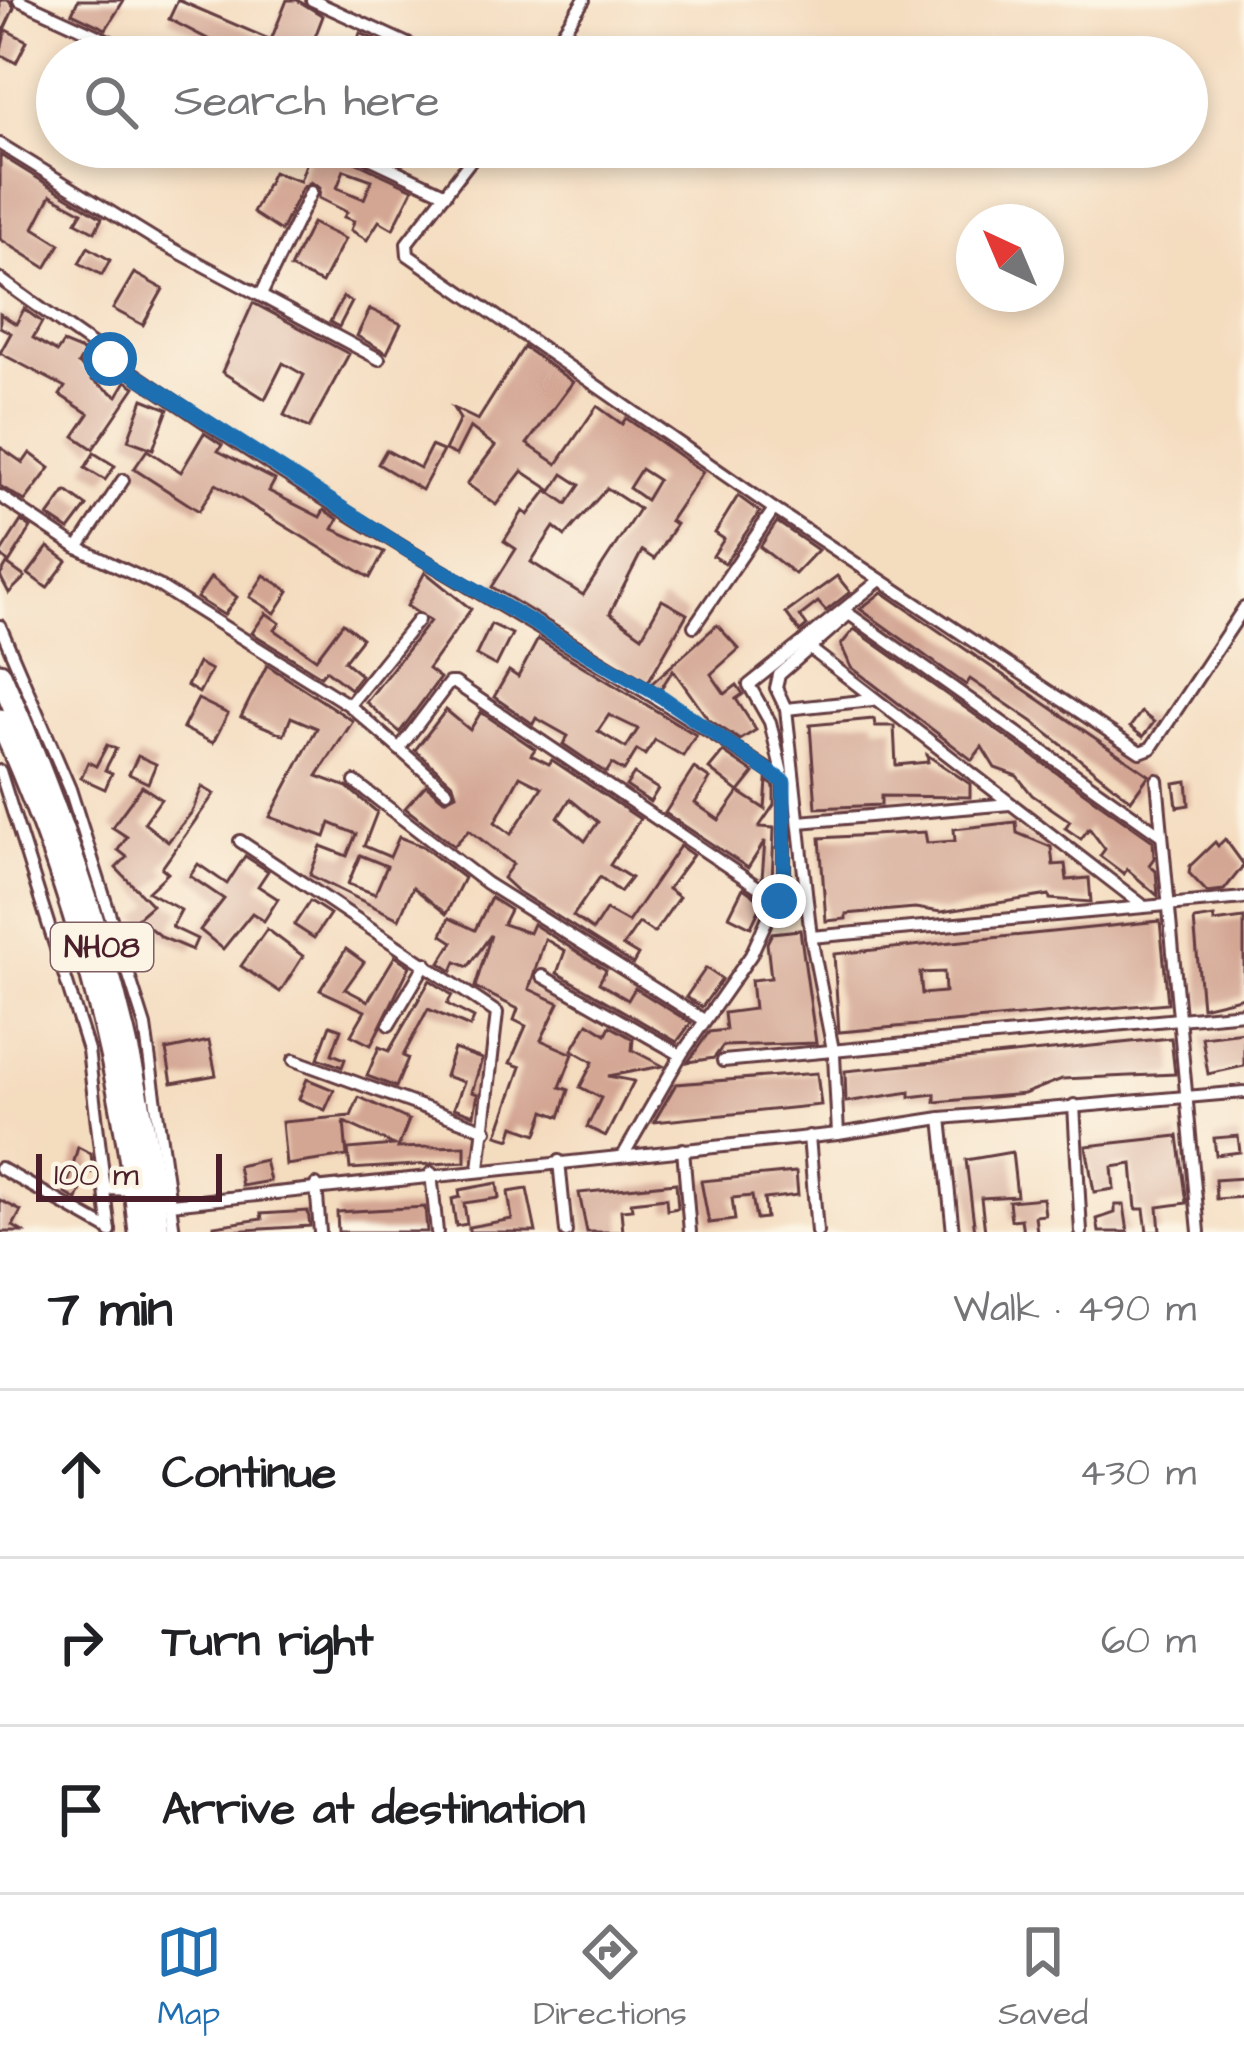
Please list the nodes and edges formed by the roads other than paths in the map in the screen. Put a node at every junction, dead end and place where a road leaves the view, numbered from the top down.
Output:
1 (20, 0) edge
2 (312, 0) edge
3 (584, 0) edge
4 (98, 36) edge
5 (390, 36) edge
6 (560, 36) edge
7 (0, 145) edge
8 (36, 167) edge
9 (38, 168) edge
10 (391, 168) edge
11 (465, 168) edge
12 (311, 192) dead end
13 (446, 194) junction
14 (0, 279) edge
15 (262, 293) junction
16 (379, 359) dead end
17 (123, 481) dead end
18 (0, 496) edge
19 (774, 508) junction
20 (78, 548) junction
21 (880, 580) junction
22 (1244, 608) edge
23 (418, 620) dead end
24 (0, 626) edge
25 (694, 626) dead end
26 (812, 650) junction
27 (0, 674) edge
28 (873, 699) junction
29 (349, 705) junction
30 (786, 710) junction
31 (0, 720) edge
32 (399, 748) junction
33 (0, 771) edge
34 (1157, 780) dead end
35 (355, 782) dead end
36 (784, 782) junction
37 (447, 791) dead end
38 (5, 799) edge
39 (1010, 803) junction
40 (799, 822) junction
41 (1161, 835) junction
42 (240, 842) dead end
43 (1244, 898) edge
44 (779, 901) junction
45 (1141, 904) junction
46 (1168, 904) junction
47 (811, 938) junction
48 (426, 963) junction
49 (542, 976) dead end
50 (1244, 1013) edge
51 (1179, 1018) junction
52 (704, 1020) junction
53 (388, 1024) dead end
54 (681, 1055) junction
55 (834, 1055) junction
56 (294, 1060) dead end
57 (723, 1061) dead end
58 (1244, 1092) edge
59 (1186, 1097) junction
60 (1074, 1105) junction
61 (941, 1118) junction
62 (486, 1130) junction
63 (838, 1134) junction
64 (809, 1136) junction
65 (682, 1148) junction
66 (624, 1154) junction
67 (559, 1161) junction
68 (0, 1168) edge
69 (479, 1168) junction
70 (431, 1173) junction
71 (316, 1185) junction
72 (106, 1189) junction
73 (153, 1197) junction
74 (110, 1231) edge
75 (140, 1232) edge
76 (158, 1232) edge
77 (174, 1232) edge
78 (320, 1232) edge
79 (437, 1232) edge
80 (566, 1232) edge
81 (690, 1232) edge
82 (817, 1232) edge
83 (952, 1232) edge
84 (1081, 1232) edge
85 (1199, 1232) edge

1 - 4 street
2 - 5 street
3 - 6 street
7 - 8 street
9 - 15 street
10 - 13 street
11 - 13 street
12 - 15 street
13 - 19 street
14 - 36 street
15 - 16 street
17 - 20 street
18 - 20 street
19 - 21 street
19 - 25 street
20 - 29 street
21 - 22 street
21 - 36 street
23 - 29 street
24 - 73 street
26 - 28 street
26 - 30 street
26 - 41 street
27 - 73 highway, NH08
28 - 30 street
28 - 39 street
29 - 32 street
30 - 40 street
31 - 73 highway, NH08
32 - 37 street
32 - 44 street
33 - 38 street
34 - 41 street
35 - 52 street
36 - 44 street
38 - 72 street
39 - 40 street
39 - 45 street
40 - 47 street
41 - 46 street
42 - 48 street
43 - 46 street
44 - 52 street
45 - 46 street
45 - 47 street
46 - 51 street
47 - 55 street
48 - 53 street
48 - 62 street
49 - 54 street
50 - 51 street
51 - 55 street
51 - 59 street
52 - 54 street
54 - 66 street
55 - 57 street
55 - 63 street
56 - 62 street
58 - 59 street
59 - 60 street
59 - 85 street
60 - 61 street
60 - 84 street
61 - 63 street
61 - 83 street
62 - 69 street
63 - 64 street
64 - 65 street
64 - 82 street
65 - 66 street
65 - 81 street
66 - 67 street
67 - 69 street
67 - 80 street
68 - 74 street
69 - 70 street
70 - 71 street
70 - 79 street
71 - 73 street
71 - 78 street
72 - 73 street
72 - 74 street
73 - 75 highway, NH08
73 - 76 highway, NH08
73 - 77 street

